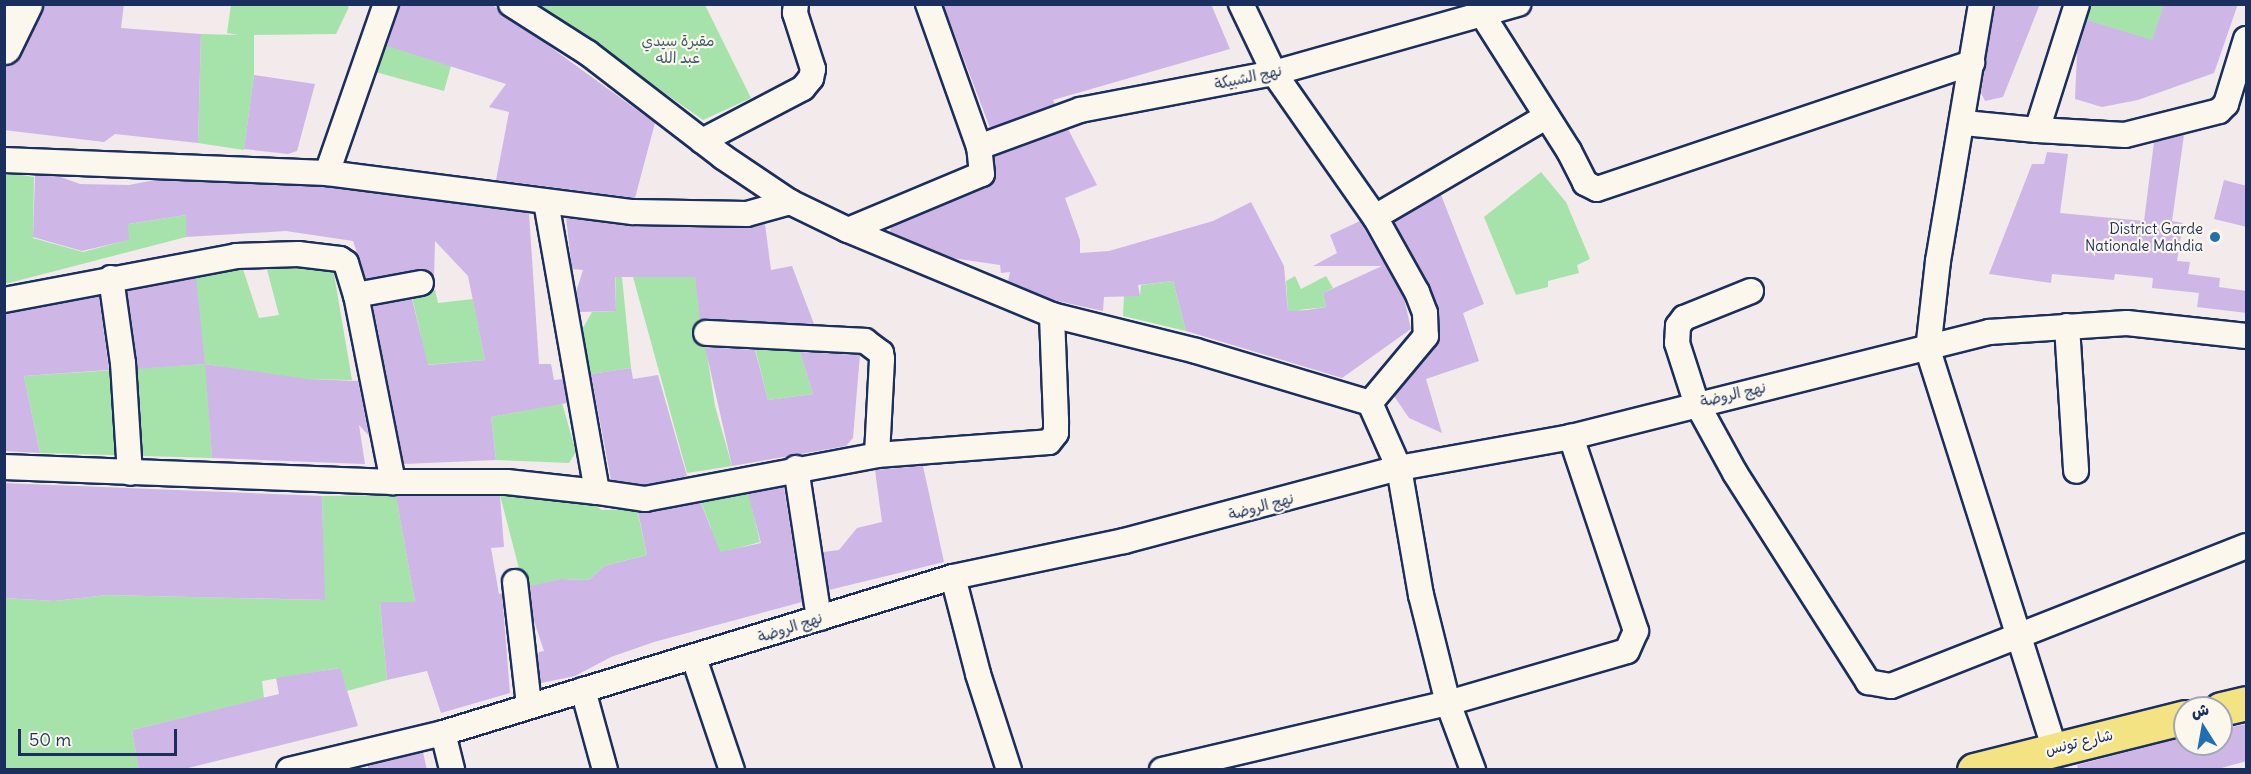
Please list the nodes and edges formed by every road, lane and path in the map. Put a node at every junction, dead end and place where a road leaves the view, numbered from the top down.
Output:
1 (25, 4) edge
2 (386, 4) edge
3 (511, 4) edge
4 (796, 4) edge
5 (928, 4) edge
6 (1241, 4) edge
7 (1518, 4) edge
8 (1981, 4) edge
9 (2077, 4) edge
10 (1439, 14) edge
11 (1482, 14) junction
12 (2247, 39) edge
13 (4, 47) edge
14 (1972, 63) junction
15 (1274, 73) junction
16 (1547, 116) junction
17 (1964, 123) junction
18 (2037, 130) junction
19 (702, 141) junction
20 (979, 147) junction
21 (4, 160) edge
22 (327, 173) junction
23 (546, 202) junction
24 (790, 202) junction
25 (1375, 217) junction
26 (848, 230) junction
27 (111, 278) junction
28 (421, 284) dead end
29 (1751, 291) dead end
30 (356, 295) junction
31 (4, 300) edge
32 (1052, 315) junction
33 (2067, 326) junction
34 (706, 333) dead end
35 (2247, 336) edge
36 (1928, 350) junction
37 (1696, 402) junction
38 (1371, 403) junction
39 (1571, 436) junction
40 (877, 455) junction
41 (4, 467) edge
42 (796, 468) junction
43 (1399, 468) junction
44 (2076, 471) dead end
45 (130, 473) junction
46 (393, 482) junction
47 (597, 492) junction
48 (2247, 546) edge
49 (953, 578) junction
50 (515, 582) dead end
51 (819, 618) junction
52 (2019, 634) junction
53 (694, 658) junction
54 (583, 690) junction
55 (1448, 703) junction
56 (529, 705) junction
57 (2173, 720) edge
58 (443, 733) junction
59 (2054, 747) junction
60 (289, 770) edge
61 (452, 770) edge
62 (605, 770) edge
63 (732, 770) edge
64 (1009, 770) edge
65 (1162, 770) edge
66 (1473, 770) edge
67 (1974, 770) edge

1 - 13 main road
2 - 22 street
3 - 19 street
4 - 19 street
5 - 20 street
6 - 15 street
7 - 11 street, نهج الشبيكة
8 - 14 street
9 - 18 street
10 - 11 street, نهج الشبيكة
10 - 15 street, نهج الشبيكة
11 - 16 street
12 - 18 street
14 - 16 street
14 - 17 street
15 - 20 street, نهج الشبيكة
15 - 25 street
16 - 25 street
17 - 18 street
17 - 36 street
19 - 24 street
20 - 26 street
21 - 22 street
22 - 23 street
23 - 24 street
23 - 47 street
24 - 26 street
25 - 38 street
26 - 32 street
27 - 30 street
27 - 31 street
27 - 45 street
28 - 30 street
29 - 37 street
30 - 46 street
32 - 38 street
32 - 40 street
33 - 35 street, نهج الروضة
33 - 36 street, نهج الروضة
33 - 44 street
34 - 40 street
36 - 37 street, نهج الروضة
36 - 52 street
37 - 39 street, نهج الروضة
37 - 52 street
38 - 43 street
39 - 43 street, نهج الروضة
39 - 55 street
40 - 42 street
41 - 45 street
42 - 47 street
42 - 51 street
43 - 49 street, نهج الروضة
43 - 55 street
45 - 46 street
46 - 47 street
48 - 52 street
49 - 51 street, نهج الروضة
49 - 64 street
50 - 56 street
51 - 53 street, نهج الروضة
52 - 59 street
53 - 54 street, نهج الروضة
53 - 63 street
54 - 56 street, نهج الروضة
54 - 62 street
55 - 65 street
55 - 66 street
56 - 58 street, نهج الروضة
57 - 59 main road, شارع تونس
58 - 60 street, نهج الروضة
58 - 61 street
59 - 67 main road, شارع تونس

